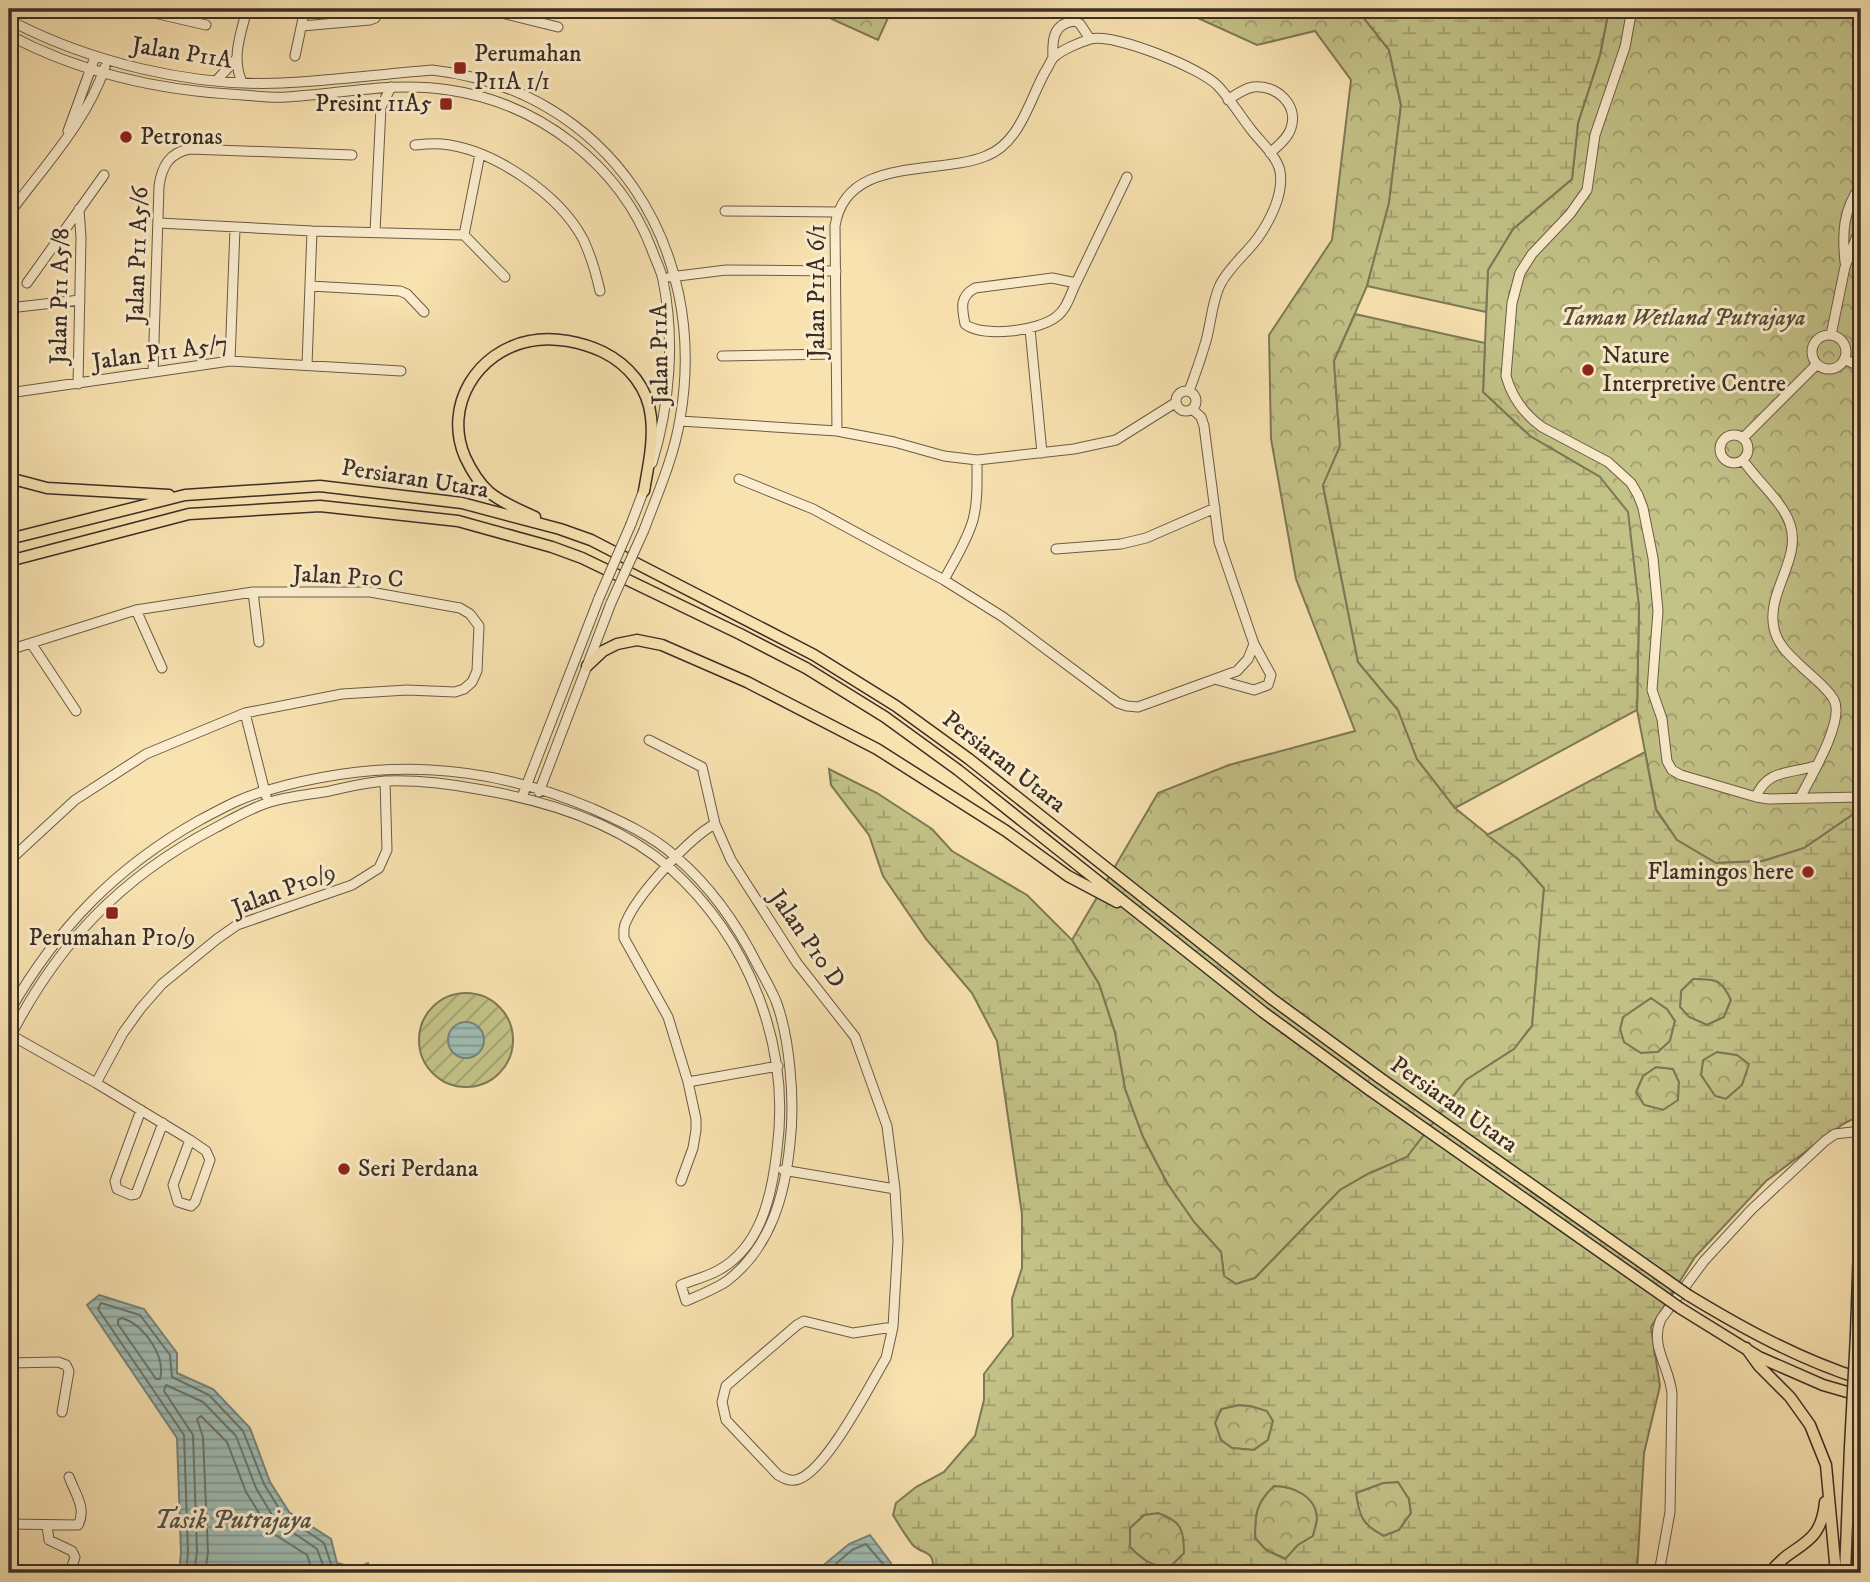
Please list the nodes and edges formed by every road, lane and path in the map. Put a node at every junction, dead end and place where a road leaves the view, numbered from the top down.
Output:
1 (137, 9) edge
2 (183, 9) edge
3 (247, 9) edge
4 (305, 9) edge
5 (380, 9) edge
6 (485, 9) edge
7 (1632, 9) edge
8 (9, 20) edge
9 (180, 20) junction
10 (206, 24) dead end
11 (302, 26) junction
12 (558, 27) dead end
13 (9, 35) edge
14 (1090, 39) junction
15 (295, 56) dead end
16 (95, 57) junction
17 (1054, 58) junction
18 (236, 59) junction
19 (107, 60) junction
20 (92, 70) junction
21 (103, 73) junction
22 (217, 80) junction
23 (242, 82) junction
24 (391, 87) junction
25 (373, 88) junction
26 (1228, 100) junction
27 (381, 107) junction
28 (67, 136) junction
29 (415, 145) dead end
30 (1270, 153) junction
31 (480, 154) junction
32 (352, 155) dead end
33 (104, 175) dead end
34 (1127, 177) dead end
35 (1861, 186) edge
36 (79, 209) junction
37 (726, 211) dead end
38 (837, 212) junction
39 (9, 214) edge
40 (159, 223) junction
41 (1861, 225) edge
42 (235, 228) junction
43 (312, 231) junction
44 (375, 232) junction
45 (464, 235) junction
46 (1845, 267) junction
47 (836, 271) junction
48 (675, 276) junction
49 (505, 277) dead end
50 (662, 278) junction
51 (27, 283) dead end
52 (1076, 283) junction
53 (310, 286) junction
54 (600, 291) dead end
55 (80, 300) junction
56 (9, 308) edge
57 (424, 312) dead end
58 (1030, 329) junction
59 (1831, 335) junction
60 (836, 354) junction
61 (722, 356) dead end
62 (1844, 359) junction
63 (230, 361) junction
64 (1817, 363) junction
65 (307, 365) junction
66 (1861, 367) edge
67 (401, 371) dead end
68 (153, 372) junction
69 (78, 384) junction
70 (1189, 391) junction
71 (9, 393) edge
72 (1175, 402) junction
73 (1192, 409) junction
74 (680, 421) junction
75 (837, 431) junction
76 (1743, 438) junction
77 (1042, 453) junction
78 (978, 460) junction
79 (1743, 460) junction
80 (9, 478) edge
81 (739, 479) dead end
82 (644, 491) junction
83 (185, 495) junction
84 (1215, 508) junction
85 (560, 529) junction
86 (9, 539) edge
87 (1056, 549) dead end
88 (12, 561) edge
89 (944, 580) junction
90 (253, 592) junction
91 (136, 610) junction
92 (258, 642) dead end
93 (31, 643) junction
94 (1254, 644) junction
95 (9, 650) edge
96 (587, 666) junction
97 (162, 668) dead end
98 (1218, 680) junction
99 (76, 711) dead end
100 (245, 713) junction
101 (649, 740) dead end
102 (1815, 766) junction
103 (385, 781) junction
104 (527, 784) junction
105 (540, 789) junction
106 (265, 791) junction
107 (522, 797) junction
108 (1756, 797) junction
109 (1861, 797) edge
110 (1800, 798) junction
111 (536, 800) junction
112 (268, 803) junction
113 (715, 824) junction
114 (676, 857) junction
115 (9, 861) edge
116 (668, 867) junction
117 (1141, 915) junction
118 (9, 1012) edge
119 (10, 1036) edge
120 (778, 1066) junction
121 (688, 1082) junction
122 (96, 1083) junction
123 (141, 1110) junction
124 (163, 1123) junction
125 (1861, 1131) edge
126 (190, 1140) junction
127 (775, 1168) junction
128 (787, 1171) junction
129 (681, 1181) dead end
130 (1861, 1186) edge
131 (895, 1189) junction
132 (893, 1327) junction
133 (1746, 1348) junction
134 (9, 1363) edge
135 (1861, 1379) edge
136 (1861, 1396) edge
137 (62, 1412) dead end
138 (1826, 1465) junction
139 (69, 1478) dead end
140 (9, 1524) edge
141 (47, 1526) junction
142 (70, 1573) edge
143 (1659, 1573) edge
144 (1770, 1573) edge
145 (1836, 1573) edge
146 (1845, 1573) edge

1 - 9 street
2 - 9 street
3 - 18 street
4 - 11 street
5 - 11 street
6 - 12 street
7 - 108 street
8 - 16 street, Jalan P11A
9 - 10 street
11 - 15 street
13 - 20 street, Jalan P11A
14 - 17 street
14 - 17 street, Jalan P11A 6/1
14 - 26 street
16 - 19 street, Jalan P11A
16 - 20 street
17 - 38 street, Jalan P11A 6/1
18 - 22 street
18 - 23 street
19 - 21 street
19 - 22 street, Jalan P11A
20 - 21 street, Jalan P11A
20 - 28 street
21 - 25 street, Jalan P11A
21 - 28 street
22 - 23 street, Jalan P11A
23 - 48 street, Jalan P11A
24 - 25 street, Jalan P11A
24 - 27 street
24 - 50 street, Jalan P11A
25 - 27 street
26 - 30 street
26 - 30 street
27 - 44 street
28 - 39 street
29 - 31 street
30 - 70 street
31 - 45 street
31 - 54 street
32 - 40 street, Jalan P11 A5/6
33 - 36 street, Jalan P11 A5/8
34 - 52 street
35 - 46 street
36 - 51 street, Jalan P11 A5/8
36 - 55 street, Jalan P11 A5/8
37 - 38 street
38 - 47 street, Jalan P11A 6/1
40 - 42 street
40 - 68 street, Jalan P11 A5/6
41 - 46 street
42 - 43 street
42 - 63 street
43 - 44 street
43 - 53 street
44 - 45 street
45 - 49 street
46 - 59 street
47 - 48 street
47 - 60 street, Jalan P11A 6/1
48 - 50 street
48 - 74 street, Jalan P11A
50 - 82 street, Jalan P11A
52 - 58 street
52 - 58 street
53 - 57 street
53 - 65 street
55 - 56 street
55 - 69 street, Jalan P11 A5/8
58 - 77 street
59 - 62 street
59 - 64 street
60 - 61 street
60 - 75 street, Jalan P11A 6/1
62 - 64 street
62 - 66 street
63 - 65 street, Jalan P11 A5/7
63 - 68 street, Jalan P11 A5/7
64 - 76 street
65 - 67 street, Jalan P11 A5/7
68 - 69 street, Jalan P11 A5/7
69 - 71 street, Jalan P11 A5/7
70 - 72 street
70 - 73 street
72 - 73 street
72 - 77 street
73 - 84 street
74 - 75 street
74 - 96 street, Jalan P11A, bridge
75 - 78 street
76 - 79 street
76 - 79 street
77 - 78 street
78 - 89 street
79 - 102 street
80 - 83 main road
81 - 89 street
82 - 85 main road
82 - 104 street, Jalan P11A, bridge
83 - 85 main road, Persiaran Utara
83 - 86 main road, Persiaran Utara
84 - 87 street
84 - 94 street
85 - 135 main road, Persiaran Utara, bridge
88 - 117 main road, Persiaran Utara
89 - 98 street
90 - 91 street, Jalan P10 C
90 - 92 street
90 - 100 street, Jalan P10 C
91 - 93 street, Jalan P10 C
91 - 97 street
93 - 95 street, Jalan P10 C
93 - 99 street
94 - 98 street
94 - 98 street
96 - 105 street, Jalan P11A
96 - 117 main road
100 - 106 street
100 - 115 street, Jalan P10 C
101 - 113 street, Jalan P10 D
102 - 108 street
102 - 110 street
103 - 107 street
103 - 112 street
103 - 122 street, Jalan P10/9
104 - 105 street
104 - 106 street
104 - 107 street, Jalan P11A
105 - 111 street, Jalan P11A
105 - 114 street
106 - 112 street
106 - 118 street
107 - 111 street
108 - 110 street
109 - 110 street
111 - 116 street
112 - 119 street
113 - 114 street
113 - 131 street, Jalan P10 D
114 - 116 street
114 - 128 street
116 - 120 street
116 - 121 street
117 - 133 main road, Persiaran Utara, bridge
119 - 122 street
120 - 121 street
120 - 127 street
121 - 129 street
122 - 123 street
123 - 124 street
123 - 124 street
124 - 126 street
125 - 143 street
126 - 126 street
127 - 128 street
127 - 128 street
128 - 131 street
130 - 146 main road, bridge
131 - 132 street, Jalan P10 D
132 - 132 street, Jalan P10 D
133 - 136 main road, Persiaran Utara
133 - 138 main road
134 - 137 street
138 - 144 main road
138 - 145 main road
139 - 141 street
140 - 141 street
141 - 142 street

